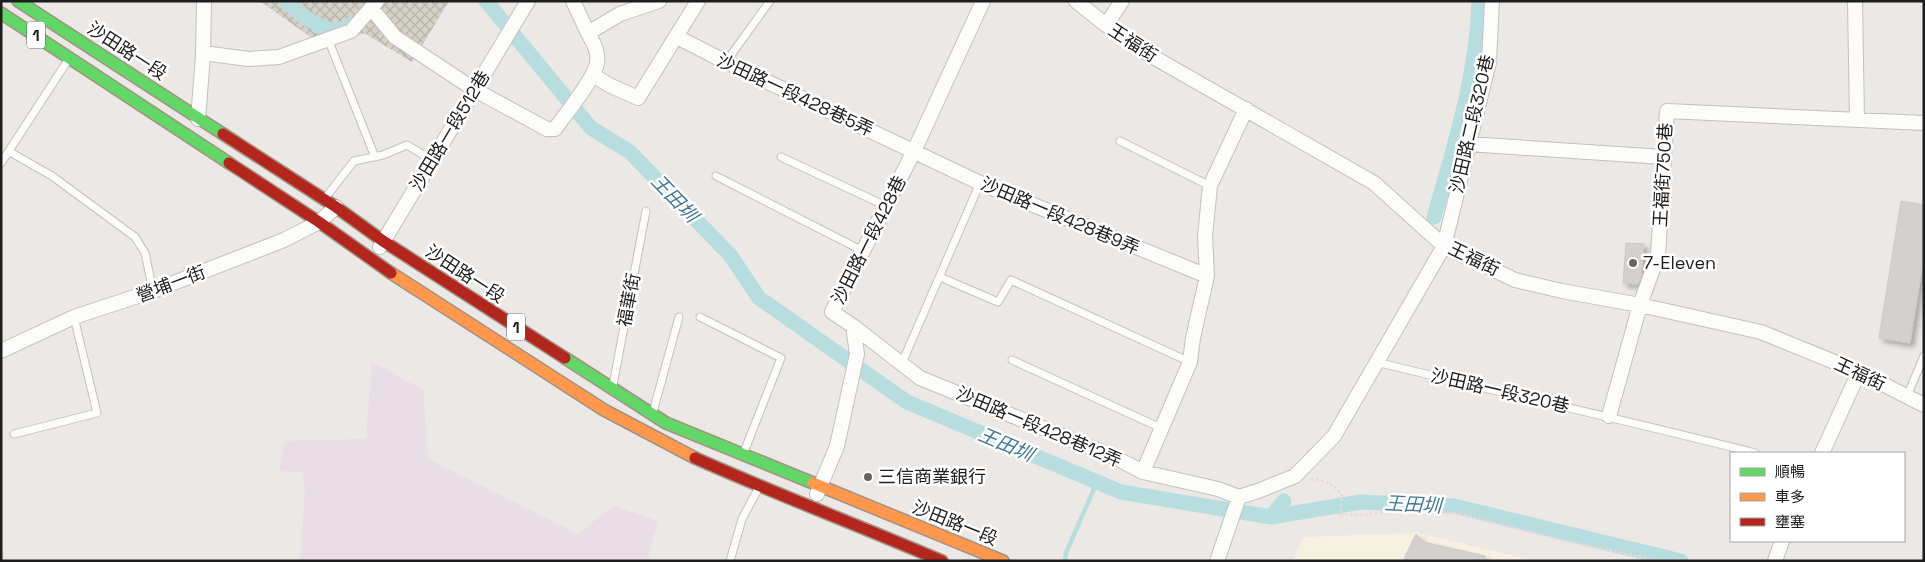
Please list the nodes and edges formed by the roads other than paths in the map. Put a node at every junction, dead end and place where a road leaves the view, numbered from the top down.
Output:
1 (18, 1) edge
2 (204, 1) edge
3 (528, 1) edge
4 (573, 1) edge
5 (659, 1) edge
6 (698, 1) edge
7 (770, 1) edge
8 (983, 1) edge
9 (1076, 1) edge
10 (1122, 1) edge
11 (1492, 1) edge
12 (1855, 1) edge
13 (374, 5) edge
14 (1, 13) edge
15 (1106, 25) junction
16 (588, 33) junction
17 (677, 37) junction
18 (328, 39) junction
19 (203, 56) junction
20 (70, 58) junction
21 (726, 62) junction
22 (593, 75) junction
23 (475, 90) junction
24 (1246, 109) junction
25 (198, 119) junction
26 (1857, 120) junction
27 (1924, 123) edge
28 (1120, 141) dead end
29 (1468, 144) junction
30 (914, 151) junction
31 (10, 152) junction
32 (375, 157) junction
33 (780, 157) dead end
34 (1663, 157) junction
35 (432, 160) junction
36 (1, 163) edge
37 (716, 176) dead end
38 (980, 183) junction
39 (1210, 186) junction
40 (330, 203) junction
41 (886, 206) junction
42 (646, 211) dead end
43 (320, 222) junction
44 (383, 241) junction
45 (1444, 246) junction
46 (863, 251) junction
47 (372, 261) junction
48 (1207, 276) junction
49 (940, 277) junction
50 (153, 292) junction
51 (1640, 305) junction
52 (679, 317) dead end
53 (700, 317) dead end
54 (74, 318) junction
55 (853, 326) junction
56 (1, 351) edge
57 (1924, 356) edge
58 (1012, 360) dead end
59 (1190, 362) junction
60 (1376, 362) junction
61 (902, 363) junction
62 (1859, 372) junction
63 (612, 389) junction
64 (1908, 396) junction
65 (1924, 405) edge
66 (652, 415) junction
67 (1609, 416) junction
68 (1161, 428) junction
69 (14, 434) dead end
70 (1751, 452) edge
71 (1822, 452) edge
72 (743, 454) junction
73 (1143, 472) junction
74 (759, 486) junction
75 (820, 487) junction
76 (1239, 496) junction
77 (812, 506) junction
78 (1782, 542) edge
79 (730, 561) edge
80 (942, 561) edge
81 (1003, 561) edge
82 (1217, 561) edge
83 (1775, 561) edge

1 - 25 main road, 沙田路一段 / 1
2 - 19 street
3 - 23 street, 沙田路一段512巷
4 - 16 street
5 - 16 street
6 - 17 street
7 - 21 lane
8 - 30 street, 沙田路一段428巷
9 - 15 street, 王福街
10 - 15 street
11 - 29 street, 沙田路二段320巷
12 - 26 street
13 - 18 street
13 - 23 street
14 - 20 main road, 沙田路一段 / 1
15 - 24 street, 王福街
16 - 22 street
17 - 21 street, 沙田路一段428巷5弄
17 - 22 street
18 - 19 street
18 - 32 lane
19 - 25 street
20 - 31 lane
20 - 43 main road, 沙田路一段 / 1
21 - 30 street, 沙田路一段428巷5弄
22 - 23 street
23 - 35 street, 沙田路一段512巷
24 - 39 street
24 - 45 street, 王福街
25 - 40 main road, 沙田路一段 / 1
26 - 27 street, 王福街750巷
26 - 34 street, 王福街750巷
28 - 39 lane
29 - 34 street
29 - 45 street, 沙田路二段320巷
30 - 38 street, 沙田路一段428巷9弄
30 - 41 street, 沙田路一段428巷
31 - 36 lane
31 - 50 lane
32 - 35 lane
32 - 40 lane
33 - 41 lane
34 - 51 street, 王福街750巷
35 - 44 street, 沙田路一段512巷
37 - 46 lane
38 - 48 street, 沙田路一段428巷9弄
38 - 49 lane
39 - 48 street
40 - 43 street, 營埔一街
40 - 44 main road, 沙田路一段 / 1
41 - 46 street, 沙田路一段428巷
42 - 63 lane, 福華街
43 - 47 main road, 沙田路一段 / 1
43 - 50 street, 營埔一街
44 - 47 street, 沙田路一段512巷
44 - 63 main road, 沙田路一段 / 1
45 - 51 street, 王福街
45 - 60 street
46 - 55 street, 沙田路一段428巷
47 - 74 main road, 沙田路一段 / 1
48 - 59 street
49 - 59 lane
49 - 61 lane
50 - 54 street, 營埔一街
51 - 62 street, 王福街
51 - 67 street, 王福街750巷
52 - 66 lane
53 - 72 lane
54 - 56 street, 營埔一街
54 - 69 lane
55 - 61 street, 沙田路一段428巷12弄
55 - 75 street, 沙田路一段428巷
57 - 64 lane
58 - 68 lane
59 - 68 street
60 - 67 lane, 沙田路一段320巷
60 - 76 street
61 - 73 street, 沙田路一段428巷12弄
62 - 64 street, 王福街
62 - 71 street
63 - 66 main road, 沙田路一段 / 1
64 - 65 street, 王福街
66 - 72 main road, 沙田路一段 / 1
67 - 70 lane, 沙田路一段320巷
68 - 73 street
72 - 75 main road, 沙田路一段 / 1
73 - 76 street, 沙田路一段428巷12弄
74 - 77 main road, 沙田路一段 / 1
74 - 79 lane
75 - 77 street, 沙田路一段428巷
75 - 81 main road, 沙田路一段 / 1
76 - 82 street
77 - 80 main road, 沙田路一段 / 1
78 - 83 street

